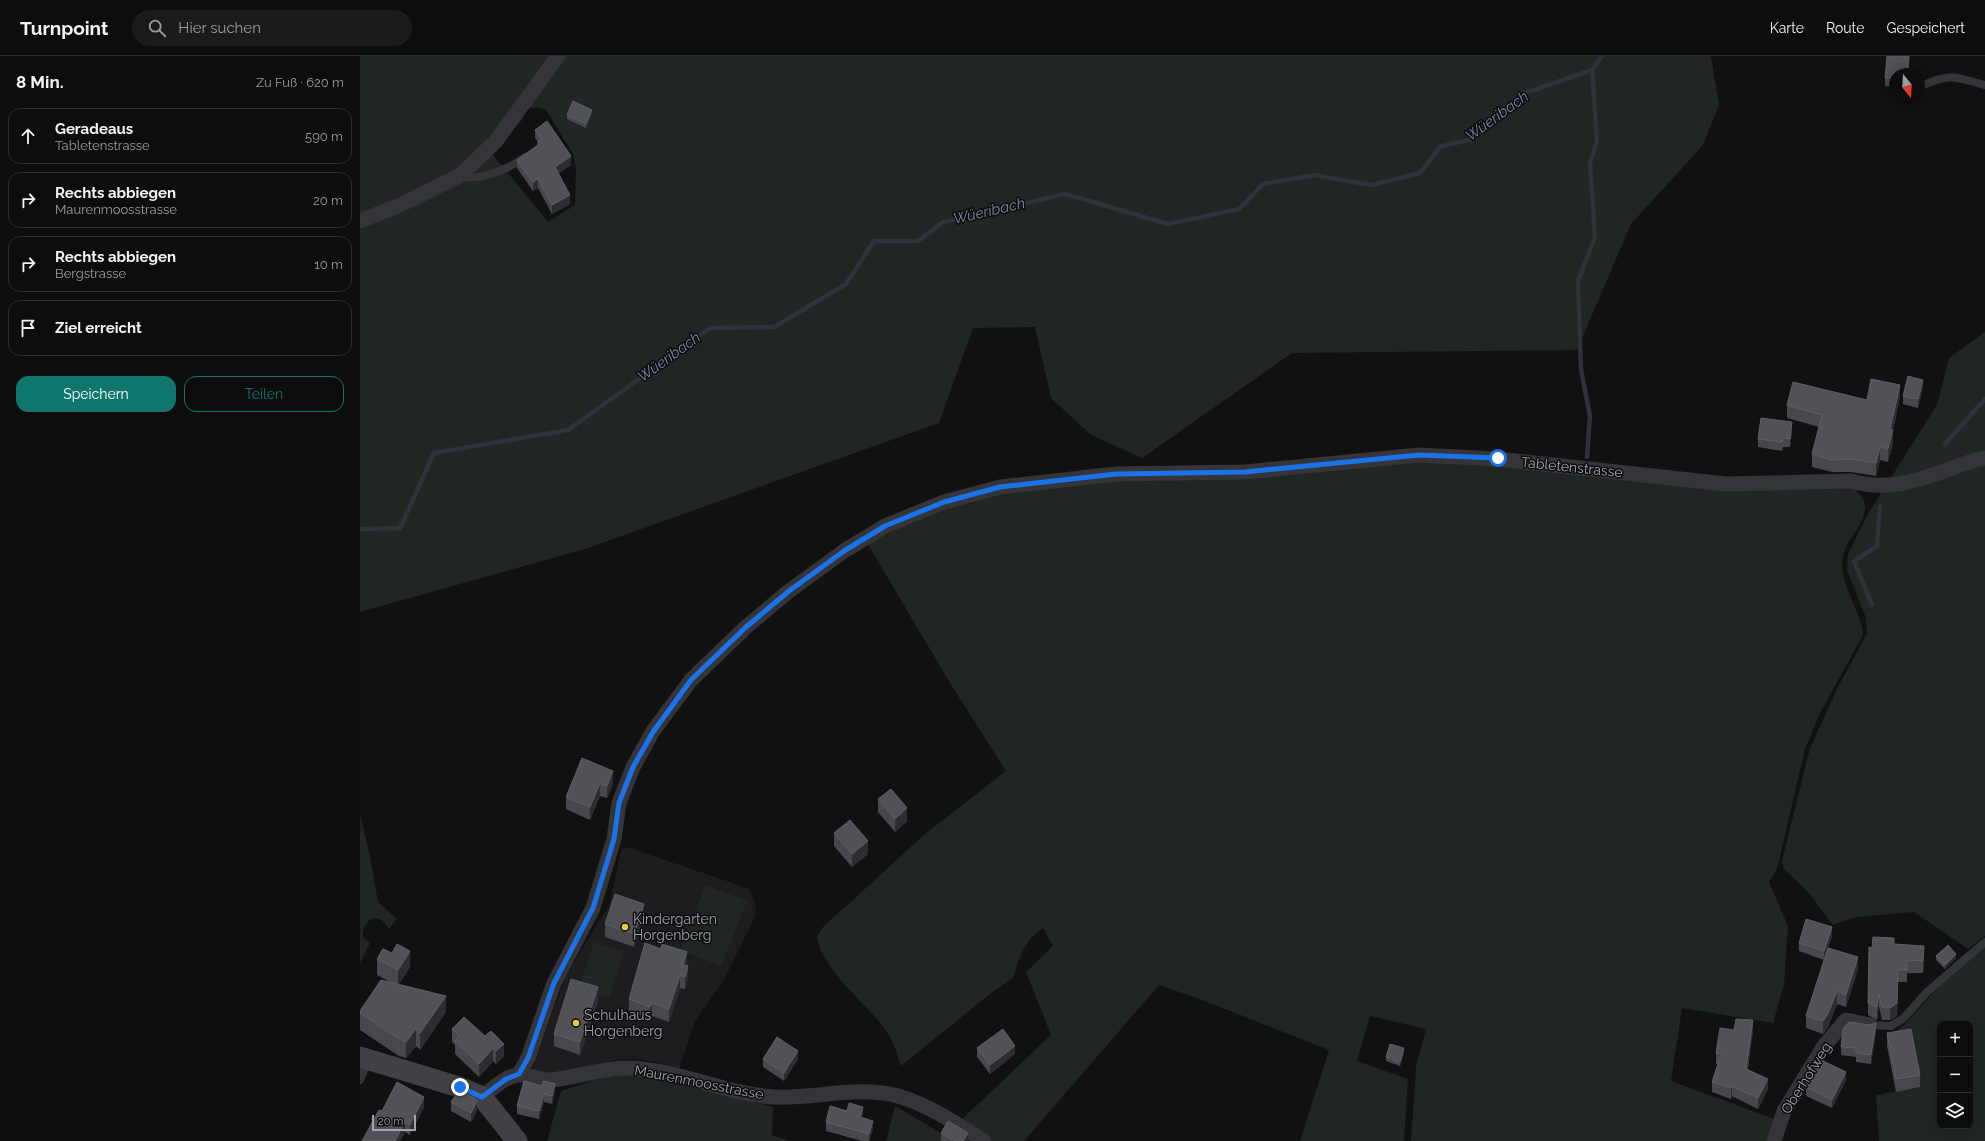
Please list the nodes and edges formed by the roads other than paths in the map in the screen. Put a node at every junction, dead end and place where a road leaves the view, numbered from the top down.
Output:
1 (558, 56) edge
2 (1925, 84) edge
3 (1985, 85) edge
4 (533, 151) edge
5 (457, 177) junction
6 (360, 221) edge
7 (1985, 458) edge
8 (1985, 942) edge
9 (1870, 1025) joint
10 (364, 1058) edge
11 (519, 1074) junction
12 (360, 1080) edge
13 (482, 1097) junction
14 (517, 1141) edge
15 (984, 1141) edge
16 (1774, 1141) edge

1 - 5 street
2 - 3 lane
4 - 5 lane
5 - 6 street
7 - 11 street, Tabletenstrasse
8 - 9 lane
9 - 16 street, Oberhofweg
10 - 12 lane
10 - 13 street
11 - 13 street
11 - 15 street, Maurenmoosstrasse
13 - 14 street

